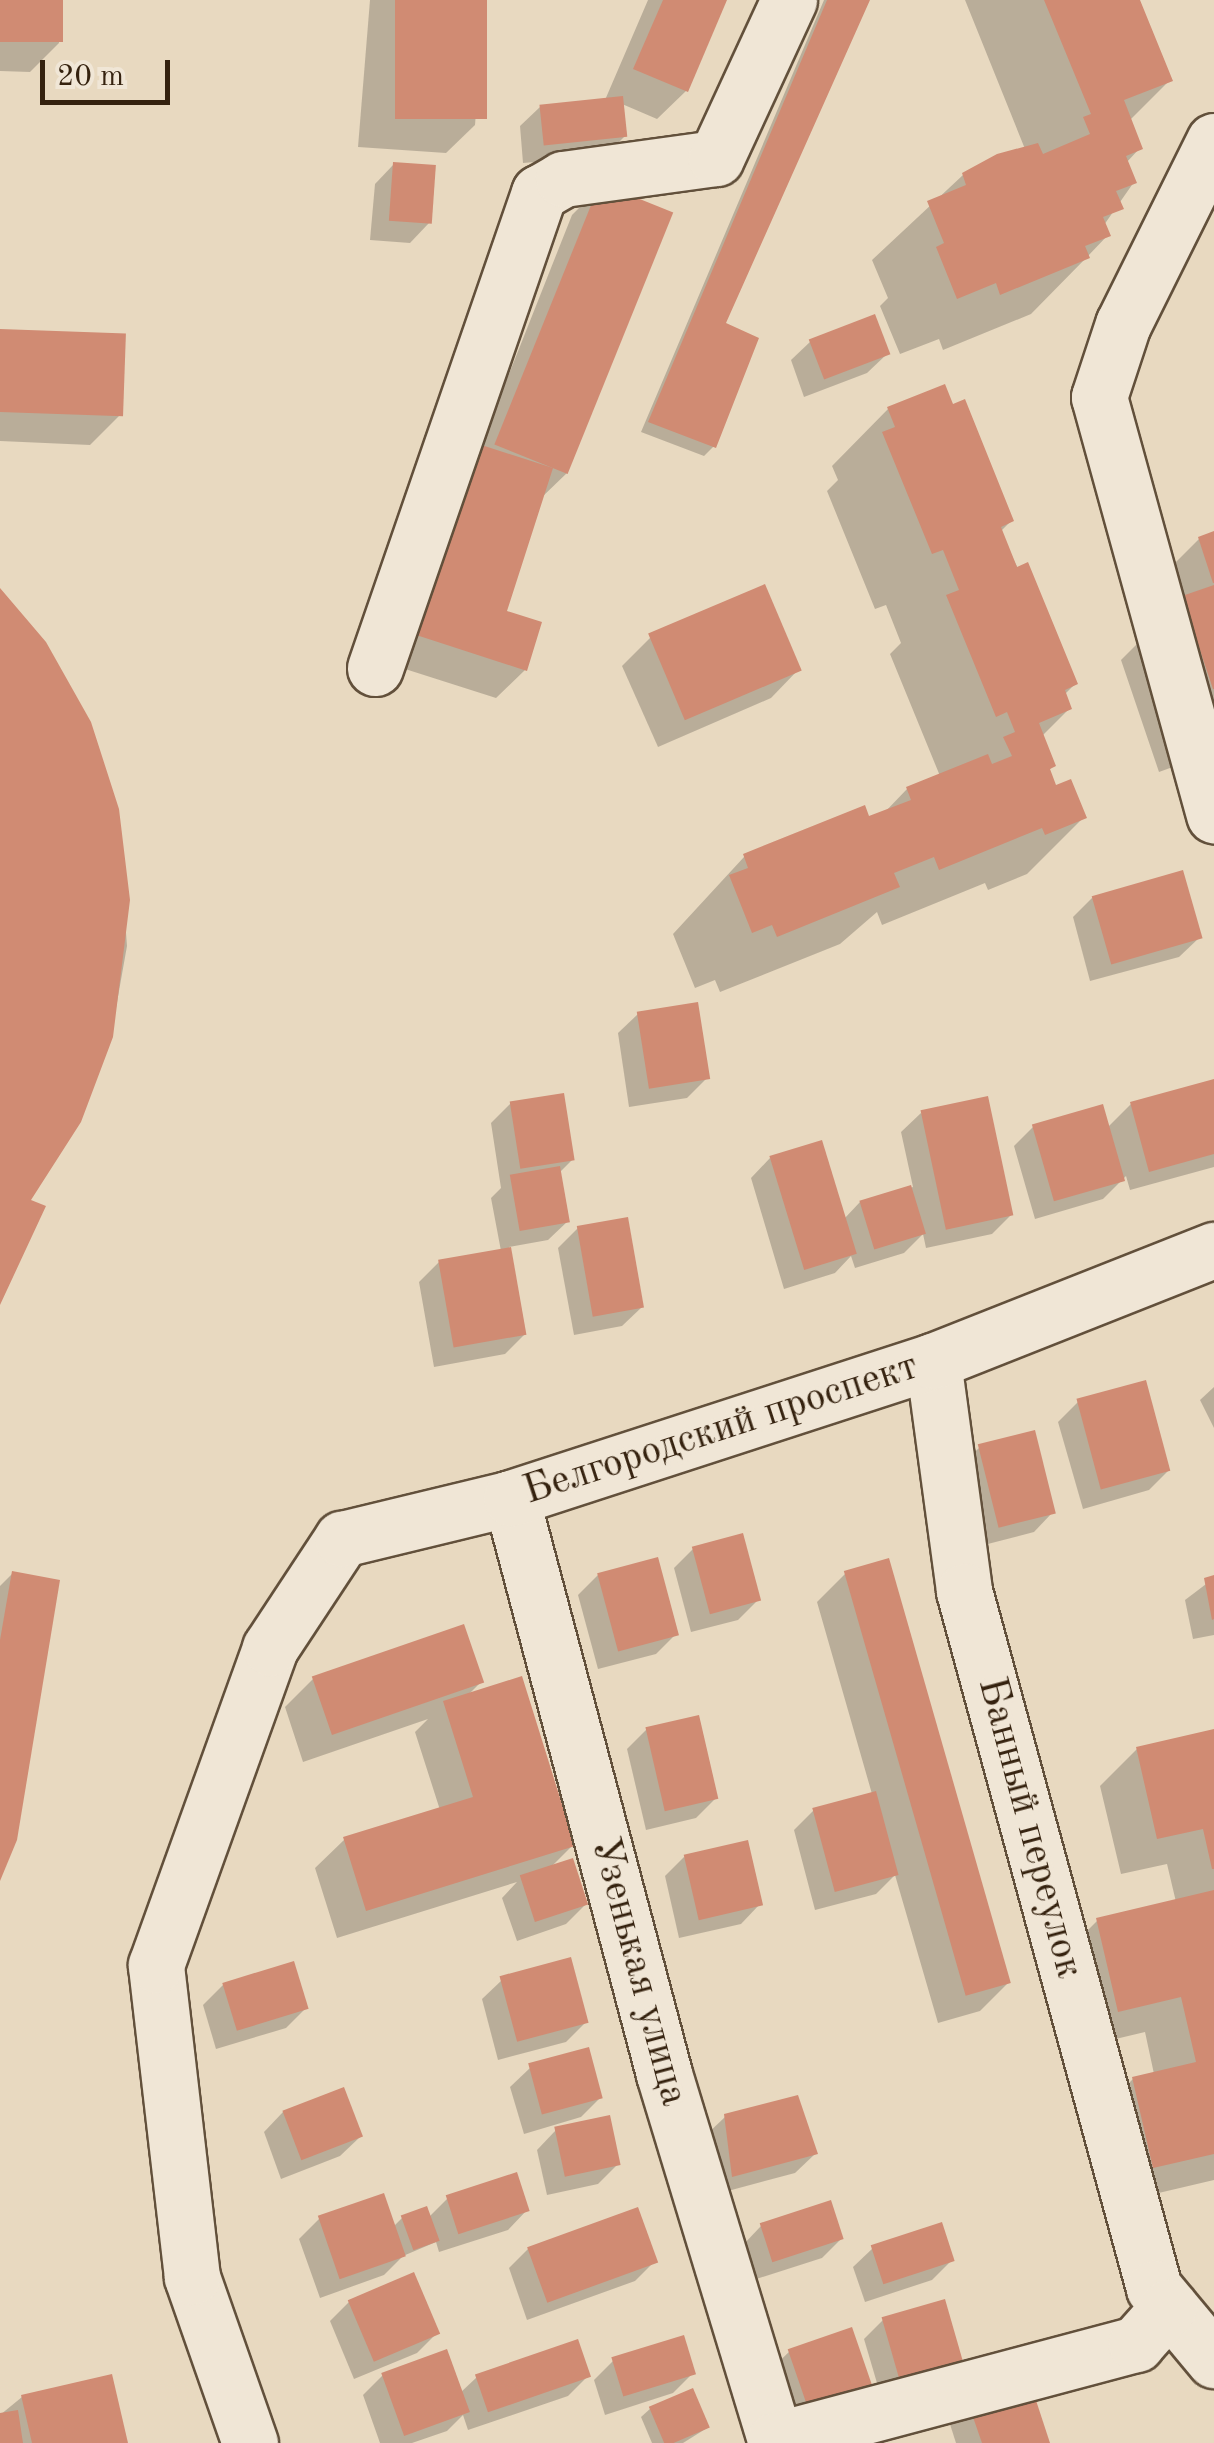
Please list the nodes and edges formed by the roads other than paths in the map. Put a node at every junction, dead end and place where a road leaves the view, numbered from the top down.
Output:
1 (788, 0) edge
2 (1214, 141) edge
3 (375, 668) dead end
4 (1214, 814) edge
5 (1214, 1250) edge
6 (933, 1361) junction
7 (511, 1498) junction
8 (1162, 2298) junction
9 (1214, 2360) edge
10 (776, 2442) edge
11 (250, 2443) edge

1 - 3 street
2 - 4 street
5 - 6 street, Белгородский проспект
6 - 7 street, Белгородский проспект
6 - 8 street, Банный переулок
7 - 10 street, Узенькая улица
7 - 11 street, Белгородский проспект
8 - 9 street
8 - 10 street

